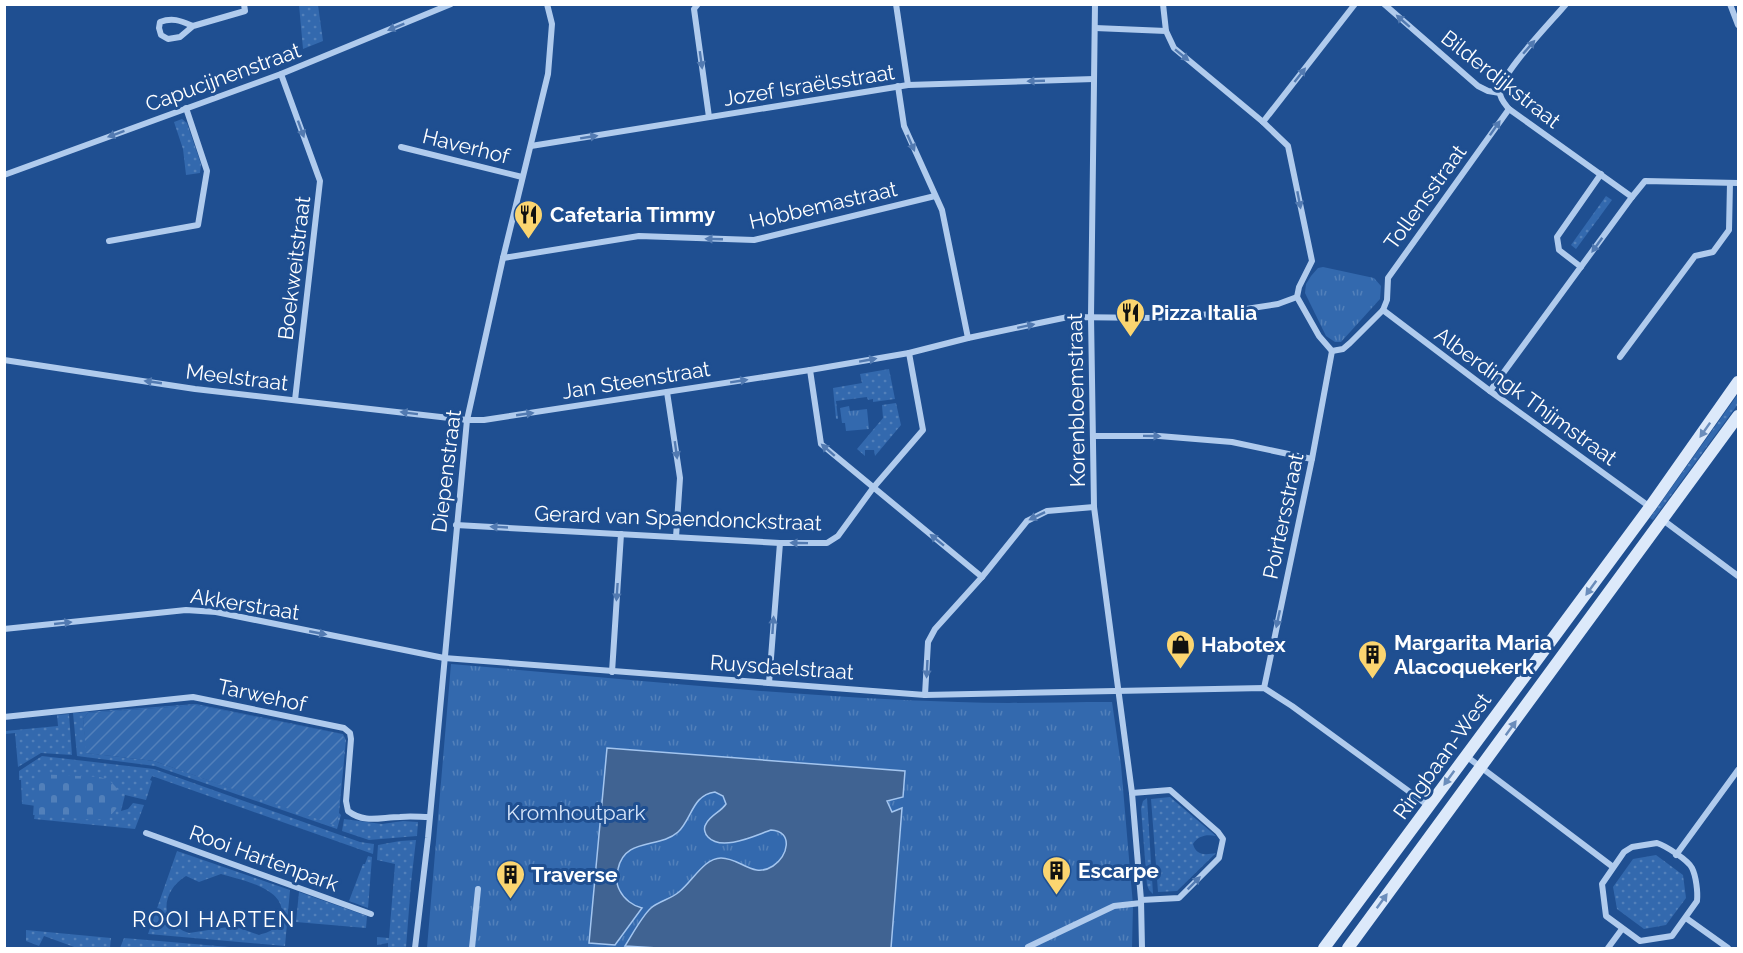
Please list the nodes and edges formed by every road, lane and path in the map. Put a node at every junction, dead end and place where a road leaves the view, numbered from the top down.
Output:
1 (244, 4) edge
2 (451, 4) edge
3 (547, 4) edge
4 (698, 4) edge
5 (896, 4) edge
6 (1095, 4) edge
7 (1163, 4) edge
8 (1355, 4) edge
9 (1384, 4) edge
10 (1566, 4) edge
11 (1730, 4) edge
12 (1738, 25) edge
13 (193, 26) junction
14 (1095, 28) junction
15 (1166, 31) junction
16 (281, 74) junction
17 (1094, 79) junction
18 (908, 85) junction
19 (898, 86) junction
20 (1500, 93) junction
21 (186, 108) junction
22 (1509, 109) junction
23 (709, 117) junction
24 (1263, 122) junction
25 (531, 146) junction
26 (401, 147) dead end
27 (1601, 174) junction
28 (4, 175) edge
29 (522, 177) junction
30 (1730, 183) junction
31 (1738, 183) edge
32 (935, 196) junction
33 (1632, 197) junction
34 (109, 241) dead end
35 (503, 258) junction
36 (1581, 267) junction
37 (1297, 297) junction
38 (1383, 310) junction
39 (1091, 316) junction
40 (968, 338) junction
41 (1332, 351) junction
42 (909, 353) junction
43 (1620, 357) dead end
44 (4, 360) edge
45 (810, 370) junction
46 (1738, 382) edge
47 (1490, 391) junction
48 (667, 392) junction
49 (295, 400) junction
50 (1738, 416) edge
51 (467, 420) junction
52 (1093, 436) junction
53 (1312, 459) junction
54 (873, 488) junction
55 (1094, 507) junction
56 (1650, 507) junction
57 (1663, 520) junction
58 (456, 525) junction
59 (621, 534) junction
60 (676, 537) junction
61 (780, 543) junction
62 (1738, 576) edge
63 (982, 577) junction
64 (4, 629) edge
65 (444, 658) junction
66 (612, 672) junction
67 (769, 683) junction
68 (1264, 688) junction
69 (1119, 690) junction
70 (925, 695) junction
71 (4, 717) edge
72 (1466, 756) junction
73 (1481, 768) junction
74 (1738, 770) edge
75 (1132, 793) junction
76 (1429, 806) junction
77 (429, 817) junction
78 (146, 833) dead end
79 (1676, 855) junction
80 (1613, 867) junction
81 (478, 889) dead end
82 (1141, 902) junction
83 (371, 914) dead end
84 (1686, 918) junction
85 (1622, 929) junction
86 (1029, 946) dead end
87 (415, 948) edge
88 (472, 948) edge
89 (1142, 948) edge
90 (1324, 948) edge
91 (1348, 948) edge
92 (1608, 948) edge
93 (1728, 948) edge

1 - 13 street
2 -> 16 street, Capucijnenstraat
3 - 25 street, Diepenstraat
4 -> 23 street
5 - 18 street
6 - 14 street, Korenbloemstraat
7 - 15 street
24 -> 8 street
20 -> 9 street, Bilderdijkstraat
20 -> 10 street
11 - 12 street
13 - 13 street
14 - 15 street
14 - 17 street, Korenbloemstraat
15 -> 24 street
16 - 21 street, Capucijnenstraat
16 -> 49 street, Boekweitstraat
17 -> 18 street, Jozef Israëlsstraat
17 - 39 street, Korenbloemstraat
18 - 19 street, Jozef Israëlsstraat
19 - 23 street, Jozef Israëlsstraat
19 -> 32 street
20 - 22 street, Bilderdijkstraat
21 -> 28 street, Capucijnenstraat
21 - 34 street
22 - 27 street, Bilderdijkstraat
38 -> 22 street, Tollensstraat
25 -> 23 street, Jozef Israëlsstraat
24 -> 37 street
25 - 29 street, Diepenstraat
26 - 29 street, Haverhof
27 - 33 street, Bilderdijkstraat
27 - 36 street
29 - 35 street, Diepenstraat
30 - 31 street
30 - 33 street
30 - 43 street
32 -> 35 street, Hobbemastraat
32 - 40 street
33 -> 36 street
35 - 51 street, Diepenstraat
36 - 47 street
37 - 39 street, Jan Steenstraat
37 - 41 street
38 - 41 street
38 - 47 street, Alberdingk Thijmstraat
40 -> 39 street, Jan Steenstraat
39 - 52 street, Korenbloemstraat
40 - 42 street, Jan Steenstraat
41 - 53 street, Poirtersstraat
45 -> 42 street, Jan Steenstraat
42 - 54 street, Gerard van Spaendonckstraat
49 -> 44 street, Meelstraat
48 -> 45 street, Jan Steenstraat
54 -> 45 street
46 -> 56 main road, Ringbaan-West
47 - 56 street, Alberdingk Thijmstraat
51 -> 48 street, Jan Steenstraat
48 -> 60 street
51 -> 49 street, Meelstraat
50 - 57 main road, Ringbaan-West
51 - 58 street, Diepenstraat
52 -> 53 street
52 - 55 street, Korenbloemstraat
53 -> 68 street, Poirtersstraat
54 -> 61 street, Gerard van Spaendonckstraat
63 -> 54 street
55 -> 63 street
55 - 69 street, Korenbloemstraat
56 -> 72 main road, Ringbaan-West
57 - 62 street
73 -> 57 main road, Ringbaan-West
59 -> 58 street, Gerard van Spaendonckstraat
58 - 65 street, Diepenstraat
59 - 60 street, Gerard van Spaendonckstraat
59 -> 66 street
60 - 61 street, Gerard van Spaendonckstraat
67 -> 61 street
63 -> 70 street
64 -> 65 street, Akkerstraat
65 - 66 street, Ruysdaelstraat
65 - 77 street, Diepenstraat
66 - 67 street, Ruysdaelstraat
67 - 70 street, Ruysdaelstraat
68 - 69 street, Ruysdaelstraat
68 - 76 street
69 - 70 street, Ruysdaelstraat
69 - 75 street, Korenbloemstraat
71 - 77 street, Tarwehof
72 - 73 street
72 -> 76 main road, Ringbaan-West
73 - 80 street
91 -> 73 main road, Ringbaan-West
74 - 79 street
75 - 82 street, Korenbloemstraat
82 -> 75 street
76 - 90 main road, Ringbaan-West
77 - 87 street, Diepenstraat
78 - 83 street, Rooi Hartenpark
79 - 80 street
79 - 84 street
80 - 85 street
81 - 88 street
82 - 86 street
82 - 89 street, Korenbloemstraat
84 - 85 street
84 - 93 street
85 - 92 street

